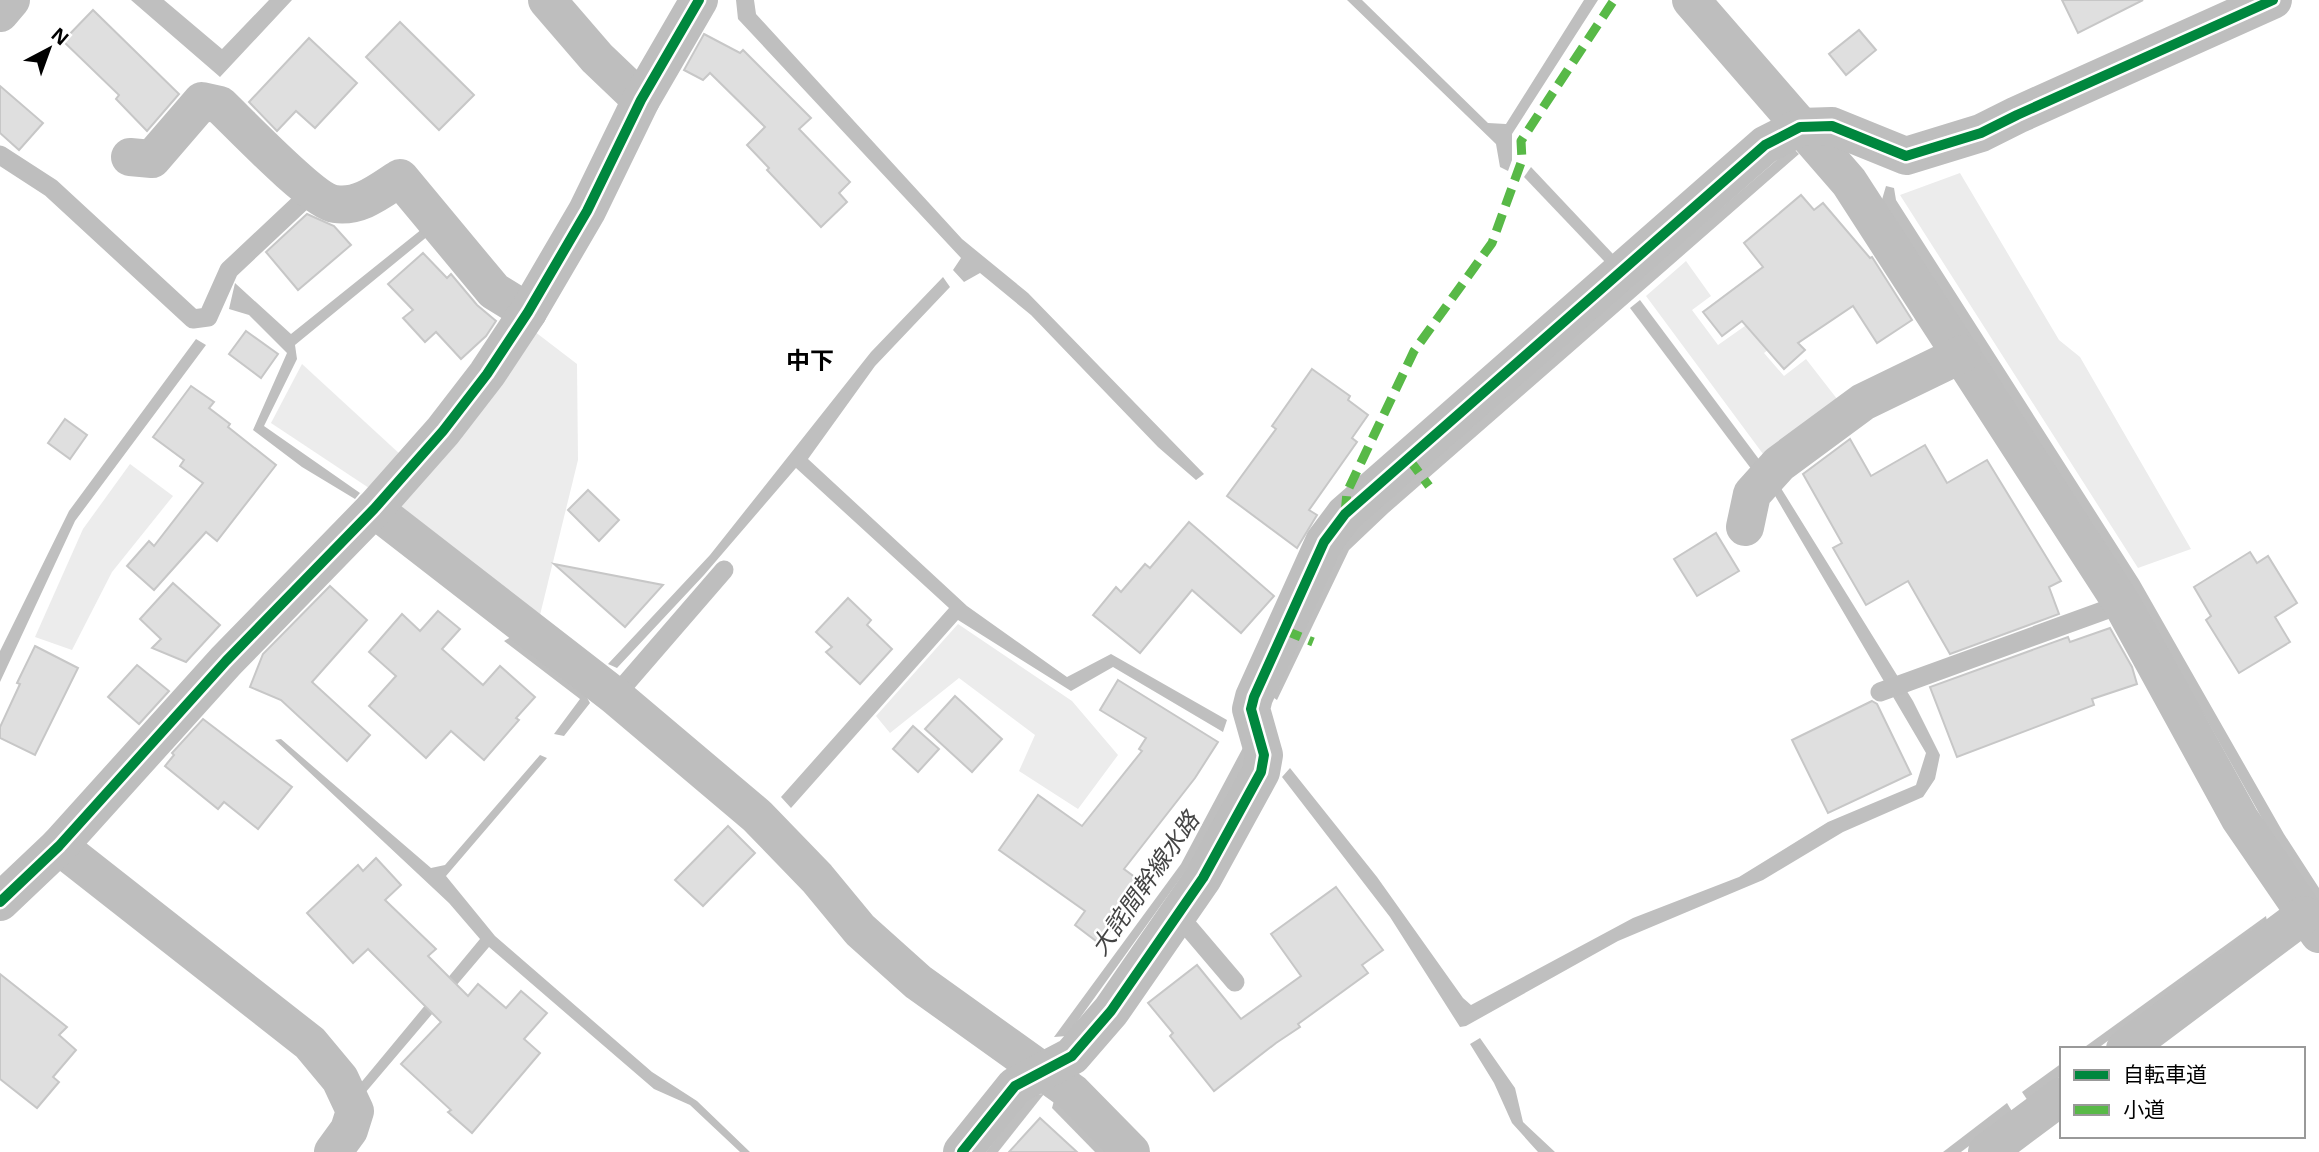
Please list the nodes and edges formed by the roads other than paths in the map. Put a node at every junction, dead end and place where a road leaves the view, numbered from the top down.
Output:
1 (11, 0) edge
2 (547, 0) edge
3 (699, 0) edge
4 (1691, 0) edge
5 (2273, 0) edge
6 (0, 13) edge
7 (641, 100) junction
8 (1800, 127) junction
9 (0, 155) edge
10 (130, 157) dead end
11 (312, 192) junction
12 (528, 312) junction
13 (1962, 354) junction
14 (374, 509) junction
15 (1745, 527) dead end
16 (724, 570) dead end
17 (2122, 604) junction
18 (1880, 692) dead end
19 (615, 696) junction
20 (59, 846) junction
21 (0, 902) edge
22 (1178, 915) junction
23 (2311, 925) edge
24 (1235, 982) dead end
25 (2128, 1047) edge
26 (1043, 1071) junction
27 (2060, 1097) edge
28 (333, 1152) edge
29 (962, 1152) edge
30 (1131, 1152) edge
31 (1987, 1152) edge

1 - 6 street
2 - 7 street
3 - 7 street
4 - 8 street
5 - 8 street
7 - 12 street
8 - 13 street
8 - 22 street
9 - 11 lane
10 - 11 street
11 - 12 street
12 - 14 street
13 - 15 street
13 - 17 street
14 - 19 street
14 - 20 street
16 - 19 lane
17 - 18 lane
17 - 23 street
19 - 26 street
20 - 21 street
20 - 28 street
22 - 24 lane
22 - 26 street
23 - 25 street
26 - 29 street
26 - 30 street
27 - 31 street

